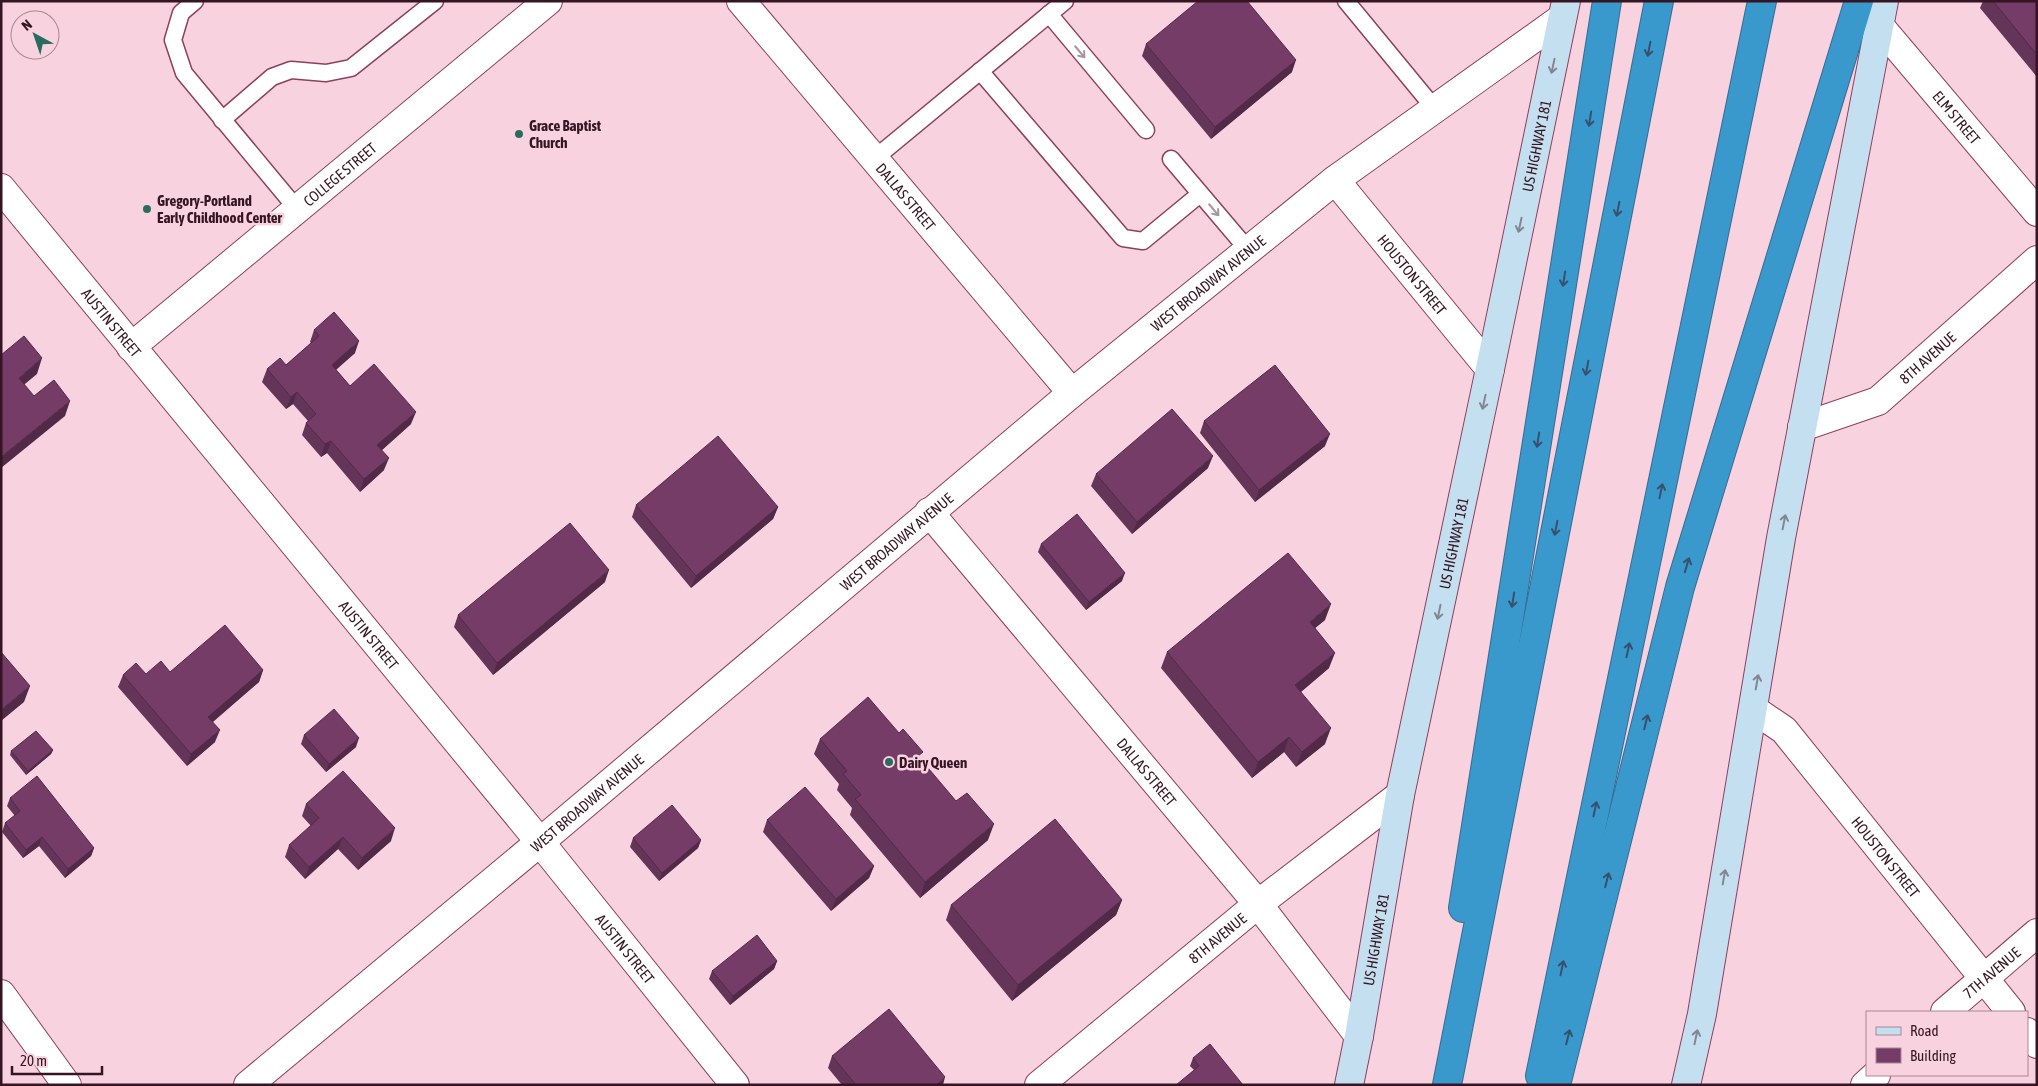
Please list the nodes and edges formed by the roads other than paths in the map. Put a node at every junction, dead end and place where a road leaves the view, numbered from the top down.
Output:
1 (195, 1) edge
2 (435, 1) edge
3 (548, 1) edge
4 (741, 1) edge
5 (1065, 1) edge
6 (1346, 1) edge
7 (1607, 1) edge
8 (1659, 1) edge
9 (1762, 1) edge
10 (1860, 1) edge
11 (1564, 10) edge
12 (1881, 12) edge
13 (1049, 14) junction
14 (980, 71) junction
15 (1435, 109) junction
16 (222, 120) junction
17 (1146, 130) dead end
18 (874, 159) junction
19 (1171, 159) dead end
20 (1335, 180) junction
21 (1200, 194) junction
22 (6, 202) edge
23 (297, 210) junction
24 (2037, 212) edge
25 (1249, 251) junction
26 (2037, 260) edge
27 (131, 347) junction
28 (1490, 369) junction
29 (1072, 393) junction
30 (1802, 427) junction
31 (929, 512) junction
32 (1753, 709) junction
33 (1400, 795) junction
34 (540, 842) junction
35 (1258, 904) junction
36 (2037, 933) edge
37 (1983, 978) junction
38 (1, 994) edge
39 (1946, 1011) edge
40 (2010, 1011) edge
41 (2028, 1033) edge
42 (1359, 1036) junction
43 (2037, 1044) edge
44 (1875, 1076) edge
45 (67, 1085) edge
46 (248, 1085) edge
47 (735, 1085) edge
48 (1039, 1085) edge
49 (1349, 1085) edge
50 (1435, 1085) edge
51 (1447, 1085) edge
52 (1538, 1085) edge
53 (1556, 1085) edge
54 (1686, 1085) edge
55 (1865, 1085) edge

1 - 16 lane
2 - 16 lane
3 - 23 street, COLLEGE STREET
4 - 18 street, DALLAS STREET
5 - 13 lane
6 - 15 lane
7 -> 50 highway
8 -> 51 highway
52 -> 9 highway
53 -> 10 highway
11 - 15 street, WEST BROADWAY AVENUE
11 -> 28 main road, US HIGHWAY 181
12 - 24 street, ELM STREET
12 - 30 main road
13 - 14 lane
13 -> 17 lane
14 - 18 lane
14 - 21 lane
15 - 20 street, WEST BROADWAY AVENUE
16 - 23 lane
18 - 29 street, DALLAS STREET
19 - 21 lane
20 - 25 street, WEST BROADWAY AVENUE
20 - 28 street, HOUSTON STREET
21 -> 25 lane
22 - 27 street, AUSTIN STREET
23 - 27 street, COLLEGE STREET
25 - 29 street, WEST BROADWAY AVENUE
26 - 30 street, 8TH AVENUE
27 - 34 street, AUSTIN STREET
28 -> 33 main road, US HIGHWAY 181
29 - 31 street, WEST BROADWAY AVENUE
32 -> 30 main road
31 - 34 street, WEST BROADWAY AVENUE
31 - 35 street, DALLAS STREET
32 - 37 street, HOUSTON STREET
54 -> 32 main road
33 - 35 street, 8TH AVENUE
33 - 42 main road, US HIGHWAY 181
34 - 46 street, WEST BROADWAY AVENUE
34 - 47 street, AUSTIN STREET
35 - 42 street, DALLAS STREET
35 - 48 street, 8TH AVENUE
36 - 37 street, 7TH AVENUE
37 - 39 street, 7TH AVENUE
37 - 40 street, HOUSTON STREET
38 - 45 street
41 - 43 street
42 - 49 main road, US HIGHWAY 181
44 - 55 street

